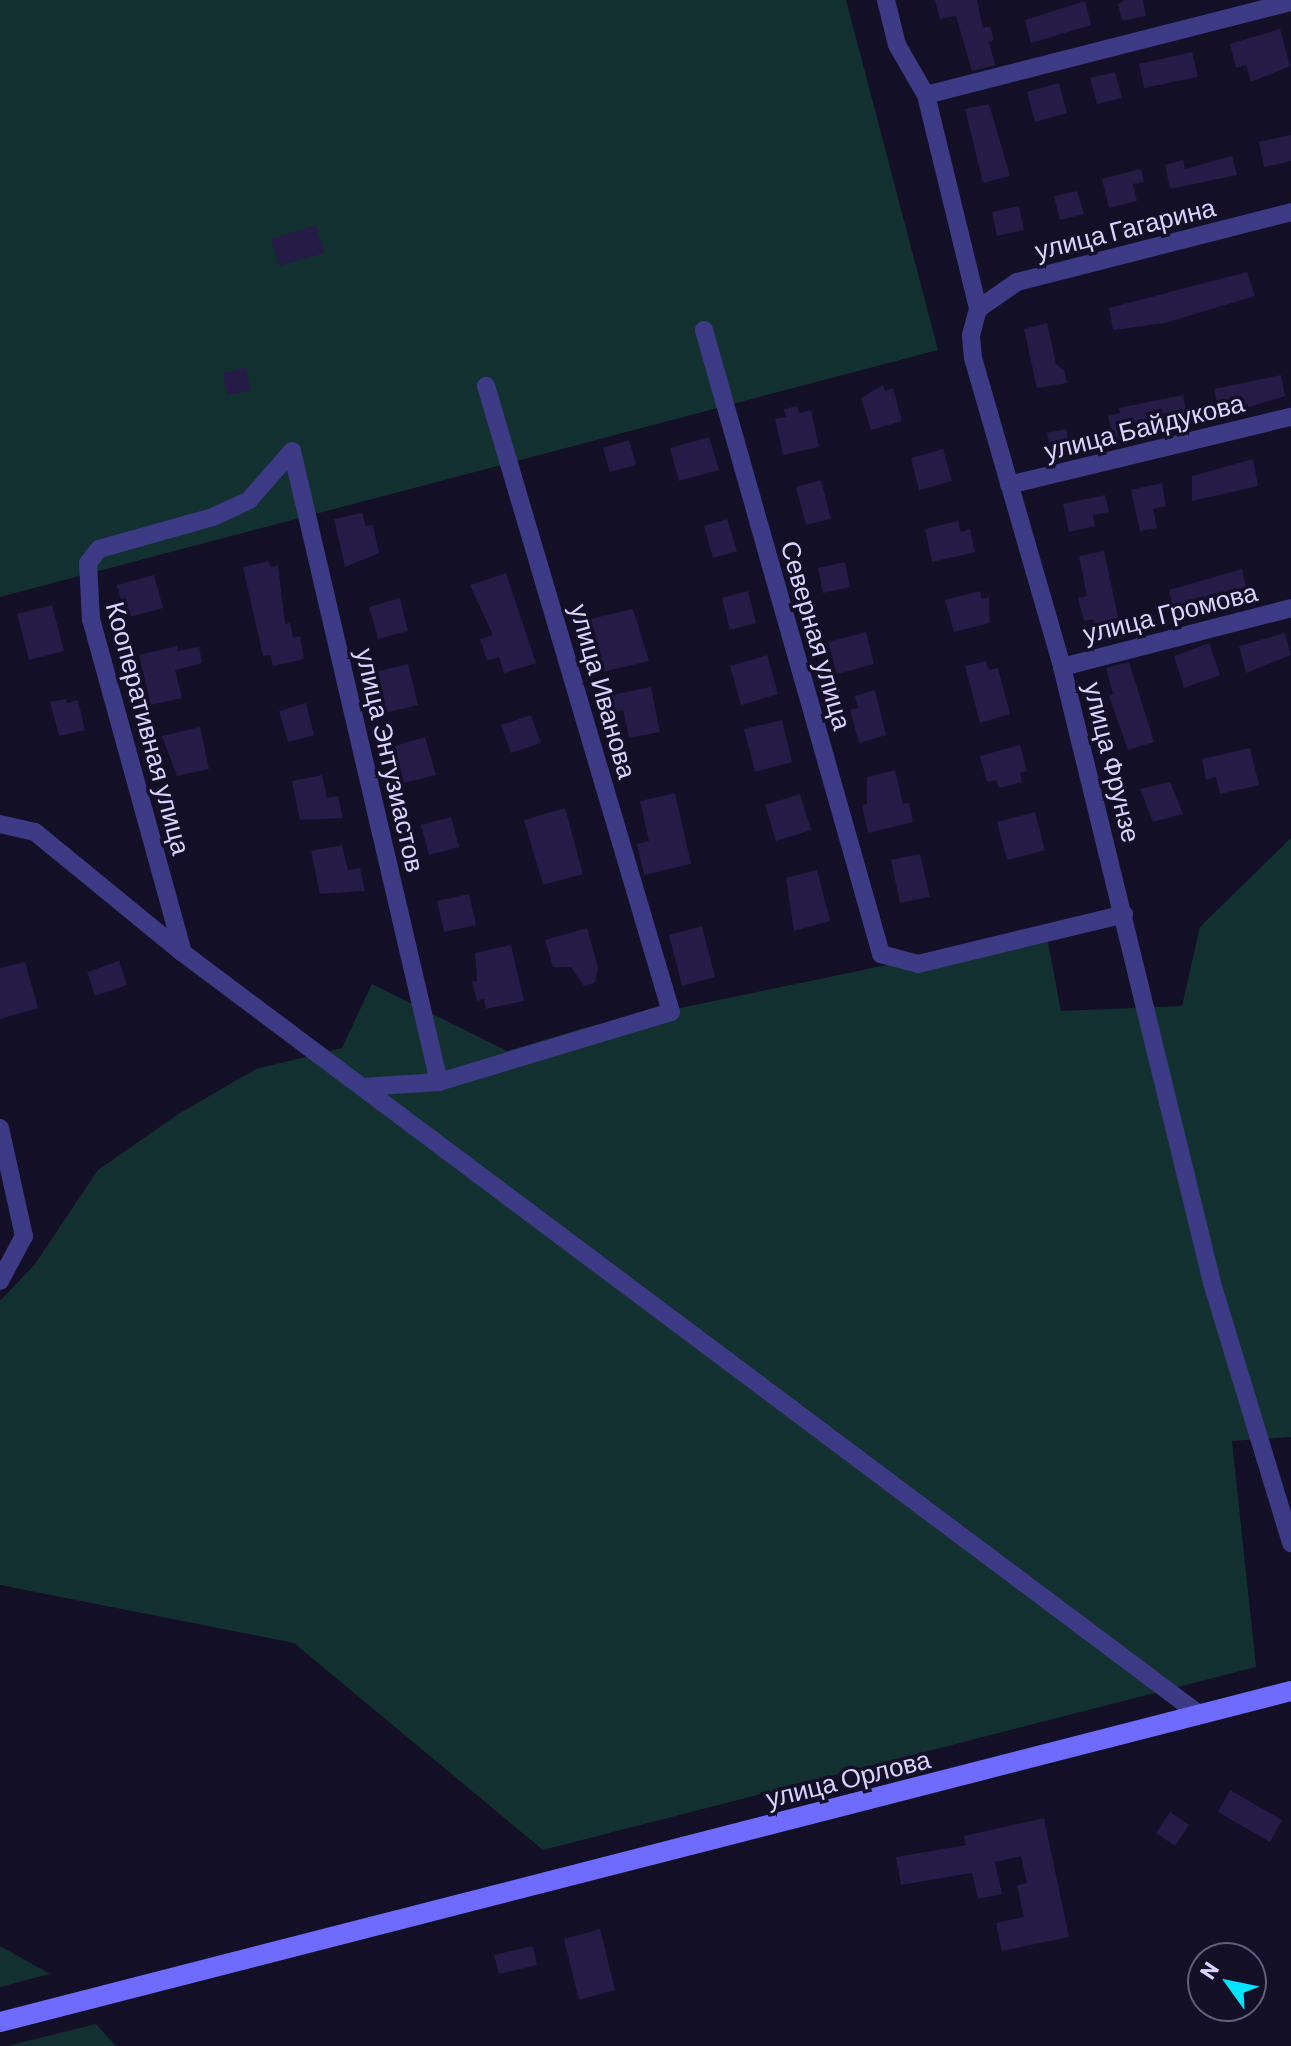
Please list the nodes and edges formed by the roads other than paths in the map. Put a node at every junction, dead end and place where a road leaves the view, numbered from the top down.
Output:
1 (886, 0) edge
2 (1291, 2) edge
3 (926, 95) junction
4 (1291, 212) edge
5 (978, 309) junction
6 (704, 330) dead end
7 (486, 386) dead end
8 (1291, 417) edge
9 (292, 451) joint
10 (1009, 485) junction
11 (1291, 608) edge
12 (1062, 667) junction
13 (0, 824) edge
14 (1124, 914) junction
15 (183, 953) junction
16 (439, 1082) junction
17 (362, 1087) junction
18 (0, 1128) edge
19 (0, 1281) edge
20 (1291, 1543) edge
21 (1291, 1691) edge
22 (1200, 1715) junction
23 (0, 2022) edge

1 - 3 street, улица Фрунзе
2 - 3 street
3 - 5 street, улица Фрунзе
4 - 5 street, улица Гагарина
5 - 10 street, улица Фрунзе
6 - 14 street, Северная улица
7 - 16 street, улица Иванова
8 - 10 street, улица Байдукова
9 - 15 street, Кооперативная улица
9 - 16 street, улица Энтузиастов
10 - 12 street, улица Фрунзе
11 - 12 street, улица Громова
12 - 14 street, улица Фрунзе
13 - 15 street
14 - 20 street, улица Фрунзе
15 - 17 street
16 - 17 street
17 - 22 street
18 - 19 street
21 - 22 street, улица Орлова
22 - 23 street, улица Орлова

